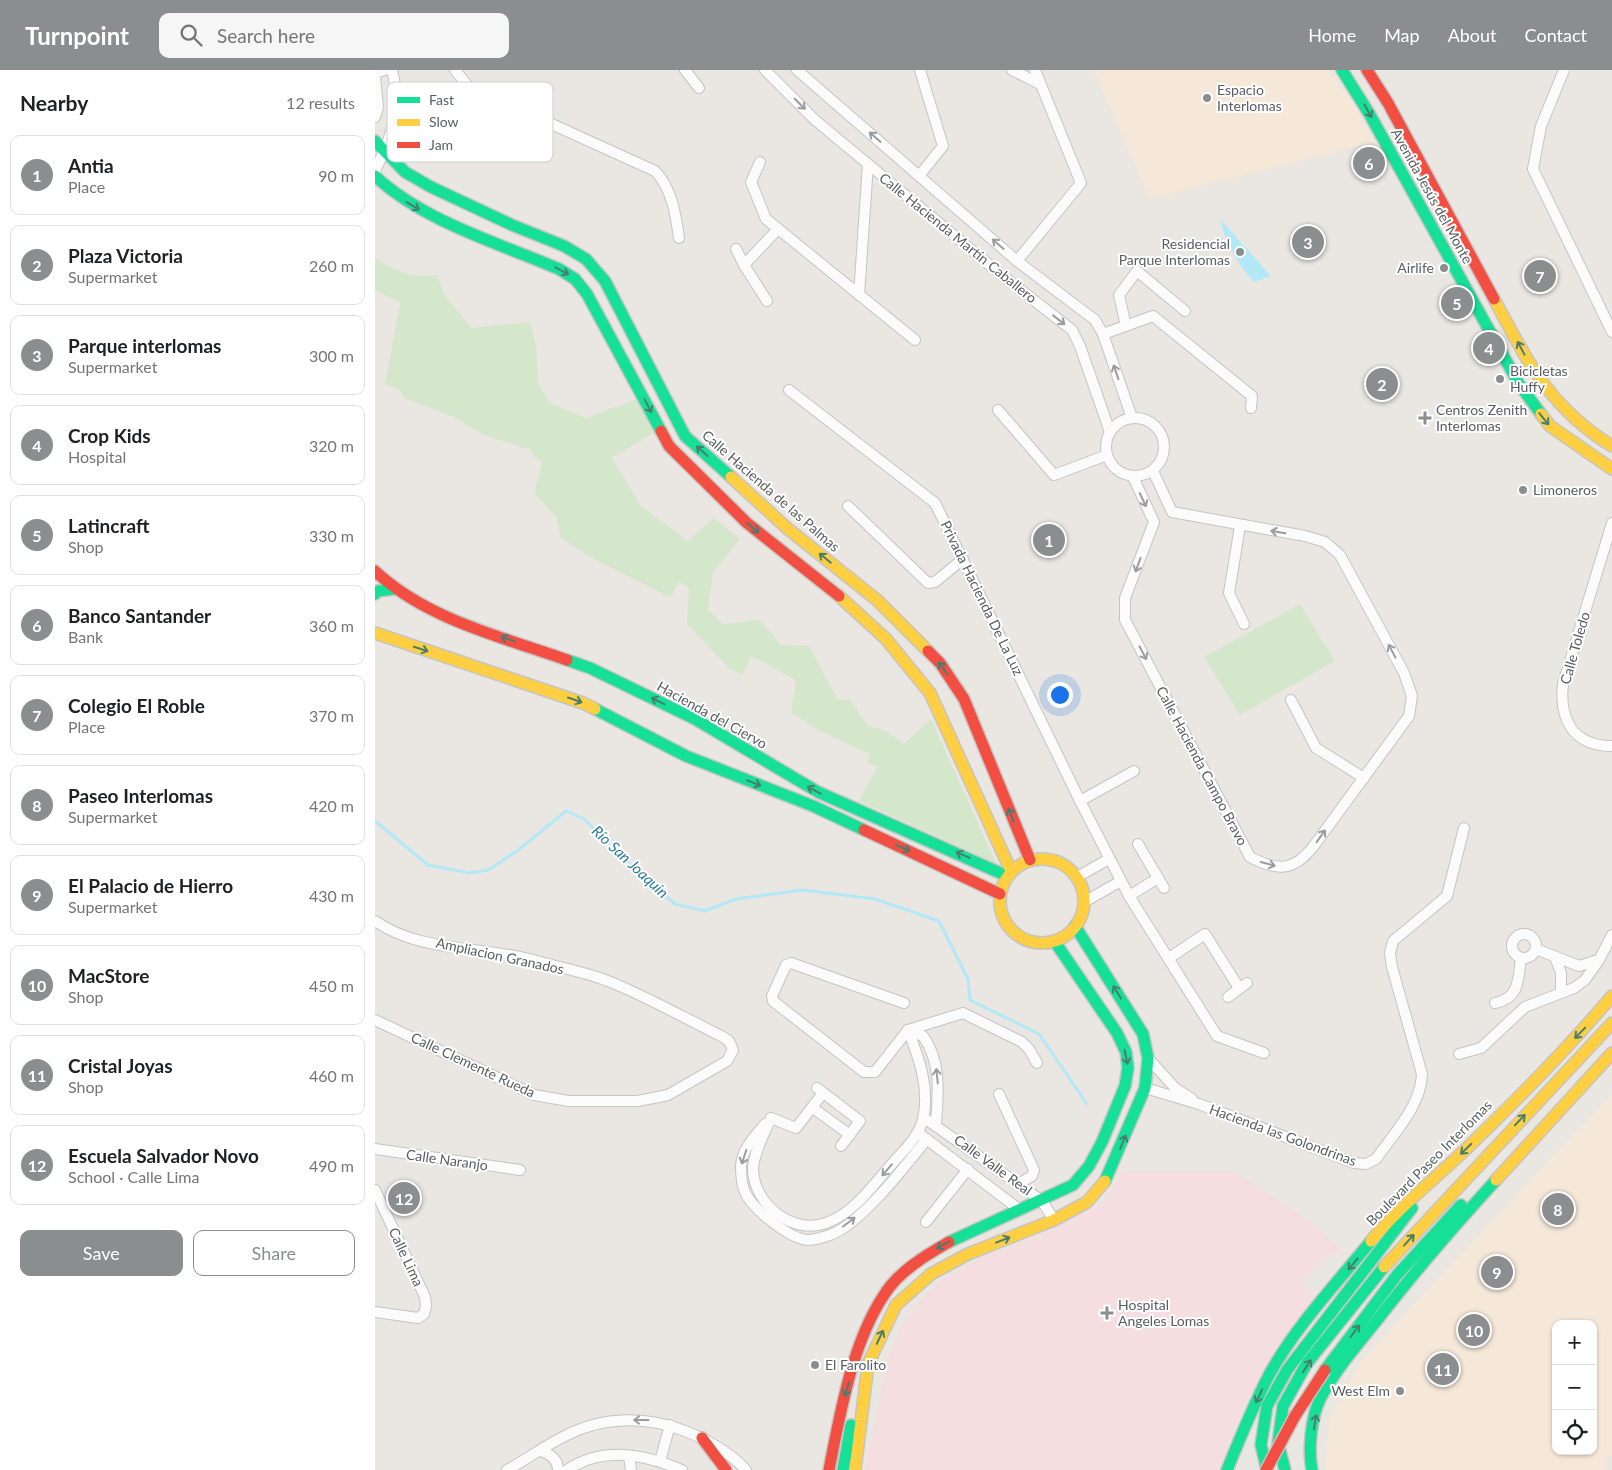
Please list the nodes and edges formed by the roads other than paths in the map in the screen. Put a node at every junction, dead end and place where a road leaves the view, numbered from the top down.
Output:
1 (385, 70) edge
2 (455, 70) edge
3 (685, 70) edge
4 (797, 70) edge
5 (919, 70) edge
6 (1012, 70) edge
7 (1035, 70) edge
8 (1342, 70) edge
9 (1564, 70) edge
10 (768, 71) edge
11 (1371, 72) edge
12 (375, 73) edge
13 (376, 82) edge
14 (465, 82) edge
15 (1040, 84) junction
16 (699, 88) dead end
17 (375, 117) edge
18 (553, 125) edge
19 (375, 141) edge
20 (387, 144) edge
21 (384, 152) junction
22 (387, 155) edge
23 (394, 162) edge
24 (760, 162) dead end
25 (868, 164) junction
26 (375, 172) edge
27 (375, 176) edge
28 (919, 176) junction
29 (778, 228) junction
30 (679, 238) dead end
31 (736, 249) dead end
32 (1017, 261) junction
33 (744, 265) junction
34 (859, 294) junction
35 (767, 301) dead end
36 (1185, 311) dead end
37 (1505, 318) junction
38 (1126, 326) junction
39 (1488, 329) junction
40 (1612, 332) edge
41 (1103, 334) junction
42 (915, 340) dead end
43 (789, 390) dead end
44 (1251, 408) dead end
45 (998, 410) dead end
46 (1132, 418) junction
47 (1110, 432) junction
48 (1612, 446) edge
49 (1107, 455) junction
50 (1612, 469) edge
51 (1153, 471) junction
52 (1133, 477) junction
53 (848, 506) dead end
54 (1612, 523) edge
55 (1240, 526) junction
56 (963, 559) junction
57 (375, 571) edge
58 (394, 589) junction
59 (375, 594) edge
60 (375, 623) edge
61 (1244, 624) dead end
62 (378, 634) edge
63 (1291, 700) dead end
64 (960, 723) junction
65 (1612, 746) edge
66 (736, 761) junction
67 (1135, 771) dead end
68 (1364, 778) junction
69 (1080, 801) junction
70 (1464, 828) dead end
71 (1138, 844) dead end
72 (1109, 859) junction
73 (1030, 860) junction
74 (1009, 874) junction
75 (1077, 878) junction
76 (1158, 878) junction
77 (1121, 881) junction
78 (1164, 888) dead end
79 (1000, 894) junction
80 (1129, 896) junction
81 (1084, 902) junction
82 (375, 921) edge
83 (1075, 926) junction
84 (1612, 936) edge
85 (1055, 942) junction
86 (1536, 949) junction
87 (1555, 957) junction
88 (1169, 958) junction
89 (1521, 958) junction
90 (1599, 960) junction
91 (1561, 993) junction
92 (1612, 996) edge
93 (1228, 997) dead end
94 (904, 1003) dead end
95 (1495, 1003) dead end
96 (375, 1020) edge
97 (1612, 1023) edge
98 (908, 1030) junction
99 (732, 1045) joint
100 (1264, 1053) dead end
101 (1612, 1053) edge
102 (1459, 1054) dead end
103 (1148, 1058) junction
104 (1037, 1063) dead end
105 (1145, 1088) junction
106 (999, 1094) dead end
107 (1199, 1104) junction
108 (813, 1108) junction
109 (923, 1117) junction
110 (936, 1124) junction
111 (850, 1135) junction
112 (923, 1136) junction
113 (841, 1146) dead end
114 (375, 1150) edge
115 (1523, 1150) junction
116 (1478, 1164) junction
117 (969, 1169) junction
118 (520, 1170) dead end
119 (1431, 1182) junction
120 (1018, 1184) junction
121 (375, 1190) edge
122 (1042, 1201) junction
123 (1020, 1210) junction
124 (1054, 1220) junction
125 (926, 1222) dead end
126 (1444, 1222) junction
127 (375, 1312) edge
128 (868, 1364) junction
129 (670, 1425) junction
130 (702, 1438) junction
131 (541, 1451) junction
132 (629, 1456) junction
133 (660, 1461) junction
134 (527, 1465) edge
135 (724, 1468) edge
136 (507, 1470) edge
137 (558, 1470) edge
138 (567, 1470) edge
139 (631, 1470) edge
140 (682, 1470) edge
141 (746, 1470) edge
142 (829, 1470) edge
143 (843, 1470) edge
144 (855, 1470) edge
145 (1227, 1470) edge
146 (1266, 1470) edge
147 (1285, 1470) edge
148 (1312, 1470) edge

1 - 12 street
2 - 14 street
3 - 16 street
28 -> 4 street, Calle Hacienda Martín Caballero
5 - 28 street
6 - 15 street
7 - 15 street
8 -> 39 main road, Avenida Jesús del Monte
9 - 40 street
10 -> 25 street, Calle Hacienda Martín Caballero
11 - 37 main road, Avenida Jesús del Monte
13 - 17 street
15 - 32 street
18 - 30 street
19 - 21 main road, Calle Hacienda de las Palmas
20 - 21 street
22 -> 21 main road, Calle Hacienda de las Palmas
21 - 26 street
64 -> 23 main road, Calle Hacienda de las Palmas
24 - 29 street
25 - 34 street
25 -> 47 street, Calle Hacienda Martín Caballero
27 -> 64 main road, Calle Hacienda de las Palmas
32 -> 28 street, Calle Hacienda Martín Caballero
29 - 33 street
29 - 34 street
31 - 33 street
32 - 41 street, Calle Hacienda Martín Caballero
33 - 35 street
34 - 42 street
36 - 38 street
37 - 39 main road
48 -> 37 main road, Avenida Jesús del Monte
38 - 41 street
38 - 44 street
39 -> 50 main road, Avenida Jesús del Monte
46 -> 41 street, Calle Hacienda Martín Caballero
43 - 56 street, Privada Hacienda De La Luz
45 - 49 street
46 - 47 street
46 - 51 street
47 - 49 street
49 - 52 street
51 - 52 street
51 - 55 street, Calle Hacienda Campo Bravo
52 -> 68 street, Calle Hacienda Campo Bravo
53 - 56 street
54 - 65 street, Calle Toledo
55 - 61 street
68 -> 55 street, Calle Hacienda Campo Bravo
56 - 69 street, Privada Hacienda De La Luz
57 - 58 main road, Hacienda del Ciervo
58 - 59 main road
66 -> 58 main road, Hacienda del Ciervo
60 - 62 main road
62 -> 66 main road, Hacienda del Ciervo
63 - 68 street
73 -> 64 main road, Calle Hacienda de las Palmas
64 - 74 main road, Calle Hacienda de las Palmas
74 -> 66 main road, Hacienda del Ciervo
66 -> 79 main road, Hacienda del Ciervo
67 - 69 street
69 - 72 street, Privada Hacienda De La Luz
70 - 107 street, Hacienda las Golondrinas
71 - 76 street
72 - 75 street
72 - 77 street, Privada Hacienda De La Luz
73 - 74 main road
73 - 75 main road
74 - 79 main road
75 - 81 main road
76 - 78 street
76 - 80 street
77 - 80 street, Privada Hacienda De La Luz
77 - 81 street
79 - 85 main road
80 - 88 street, Privada Hacienda De La Luz
81 - 83 main road
82 - 99 street, Ampliacion Granados
83 - 85 main road
103 -> 83 main road
84 - 90 street
85 -> 122 main road
86 - 87 street
86 - 89 street
86 - 89 street
87 - 90 street
87 - 91 street
88 - 93 street
88 - 100 street, Privada Hacienda De La Luz
89 - 95 street
90 - 91 street
91 - 102 street
92 -> 119 main road, Boulevard Paseo Interlomas
94 - 98 street
96 - 99 street, Calle Clemente Rueda
116 -> 97 main road
98 - 104 street
98 - 109 street
110 -> 98 street
101 - 115 main road
103 - 105 main road
103 - 107 street, Hacienda las Golondrinas
105 - 107 street, Hacienda las Golondrinas
124 -> 105 main road
106 - 120 street
108 - 111 street
108 - 111 street
108 - 112 street
109 - 110 street, Calle Valle Real
109 - 112 street
110 - 120 street, Calle Valle Real
111 - 113 street
112 - 117 street, Calle Valle Real
114 - 118 street, Calle Naranjo
115 - 126 main road
148 -> 115 main road
116 - 126 main road
147 -> 116 main road
117 - 123 street, Calle Valle Real
117 - 125 street
119 -> 145 main road, Boulevard Paseo Interlomas
119 - 146 main road
120 - 122 street, Calle Valle Real
121 - 127 street, Calle Lima
122 - 123 main road
122 - 124 street, Calle Valle Real
123 -> 142 main road
128 -> 124 main road
146 -> 126 main road, bridge
128 - 143 main road
128 - 144 main road
129 - 130 street
129 -> 131 street
129 - 133 street
130 - 135 main road
130 - 141 street
131 - 134 street
131 - 137 street
132 - 133 street
132 - 138 street
132 - 139 street
133 - 140 street
134 - 136 street

